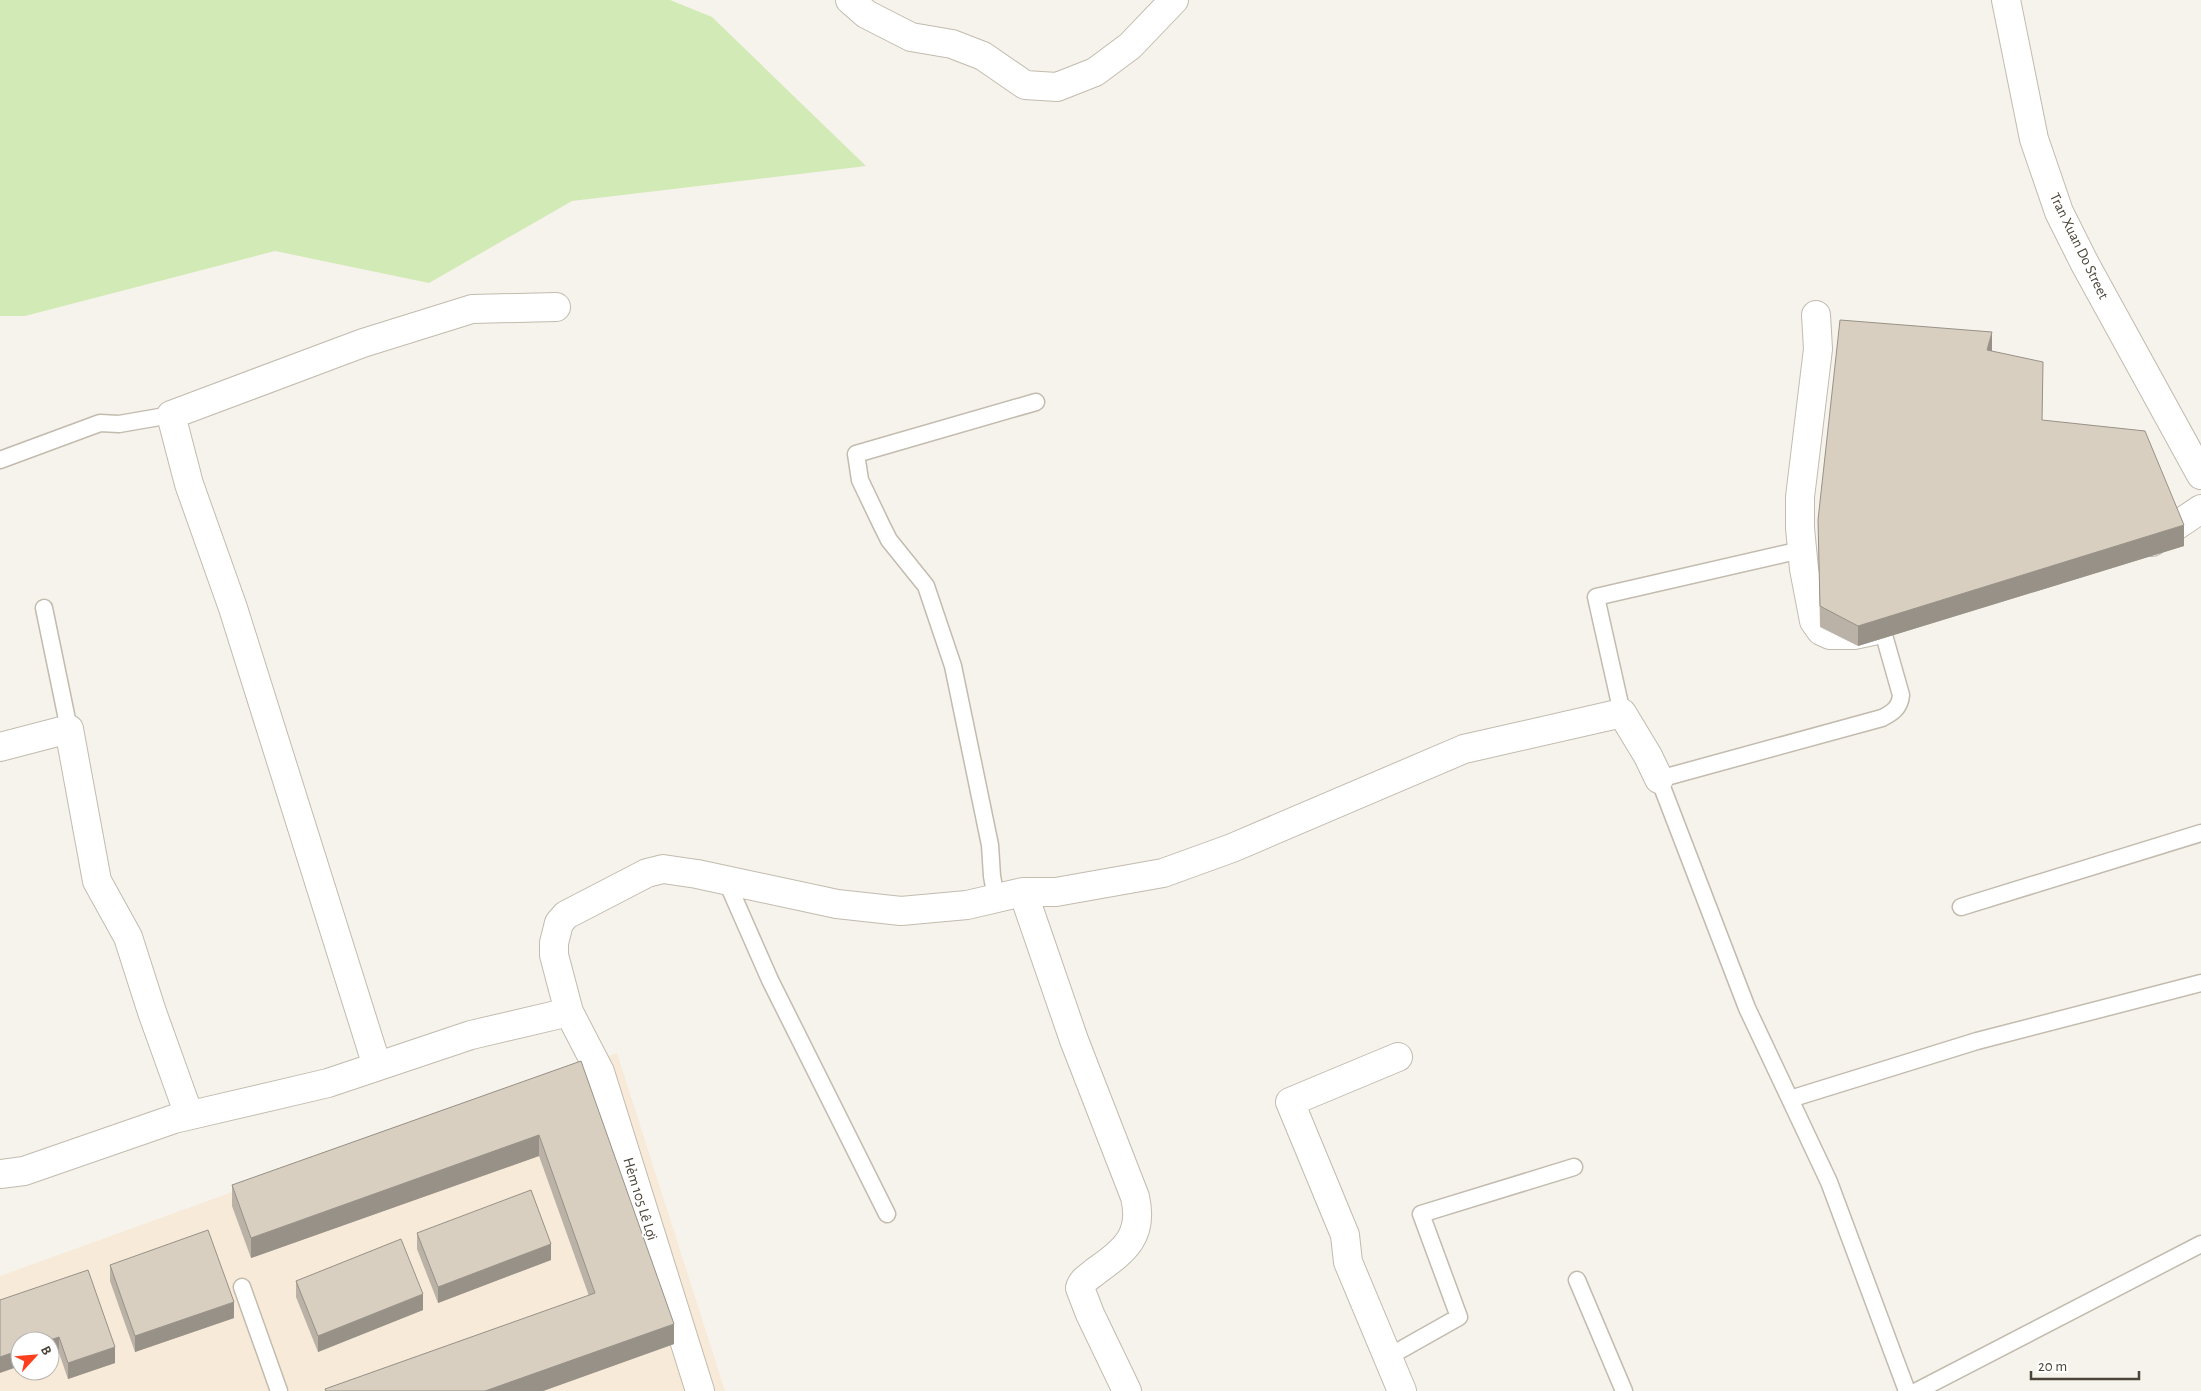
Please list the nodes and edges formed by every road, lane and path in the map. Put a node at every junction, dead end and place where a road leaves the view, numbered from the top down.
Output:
1 (850, 0) edge
2 (1174, 0) edge
3 (2006, 0) edge
4 (556, 307) dead end
5 (1816, 315) dead end
6 (1036, 402) dead end
7 (171, 415) junction
8 (0, 460) edge
9 (2201, 474) edge
10 (2201, 509) edge
11 (1801, 550) junction
12 (2126, 552) edge
13 (44, 608) dead end
14 (1908, 619) edge
15 (1882, 628) junction
16 (1622, 713) junction
17 (69, 729) junction
18 (0, 747) edge
19 (1660, 779) junction
20 (2201, 833) edge
21 (726, 880) junction
22 (1023, 892) junction
23 (996, 898) junction
24 (1961, 907) dead end
25 (2201, 983) edge
26 (568, 1012) junction
27 (1398, 1057) dead end
28 (377, 1066) junction
29 (1790, 1099) junction
30 (189, 1115) junction
31 (1574, 1167) dead end
32 (0, 1174) edge
33 (887, 1214) dead end
34 (2201, 1244) edge
35 (1577, 1280) dead end
36 (242, 1287) dead end
37 (1388, 1357) junction
38 (279, 1391) edge
39 (700, 1391) edge
40 (1127, 1391) edge
41 (1402, 1391) edge
42 (1624, 1391) edge
43 (1907, 1391) edge
44 (1917, 1391) edge

1 - 2 street
3 - 9 street, Tran Xuan Do Street
4 - 7 street
5 - 11 street
6 - 23 lane
7 - 8 lane
7 - 28 street
10 - 12 street
11 - 15 street
11 - 16 lane
13 - 17 lane
14 - 15 street
15 - 19 lane
16 - 19 street
16 - 22 street, Hẻm 105 Lê Lợi
17 - 18 street
17 - 30 street
19 - 29 lane
20 - 24 lane
21 - 23 street, Hẻm 105 Lê Lợi
21 - 26 street, Hẻm 105 Lê Lợi
21 - 33 lane
22 - 23 street, Hẻm 105 Lê Lợi
22 - 40 street
25 - 29 lane
26 - 28 street
26 - 39 street, Hẻm 105 Lê Lợi
27 - 37 street
28 - 30 street
29 - 43 lane
30 - 32 street
31 - 37 lane
34 - 44 lane
35 - 42 lane
36 - 38 lane
37 - 41 street

